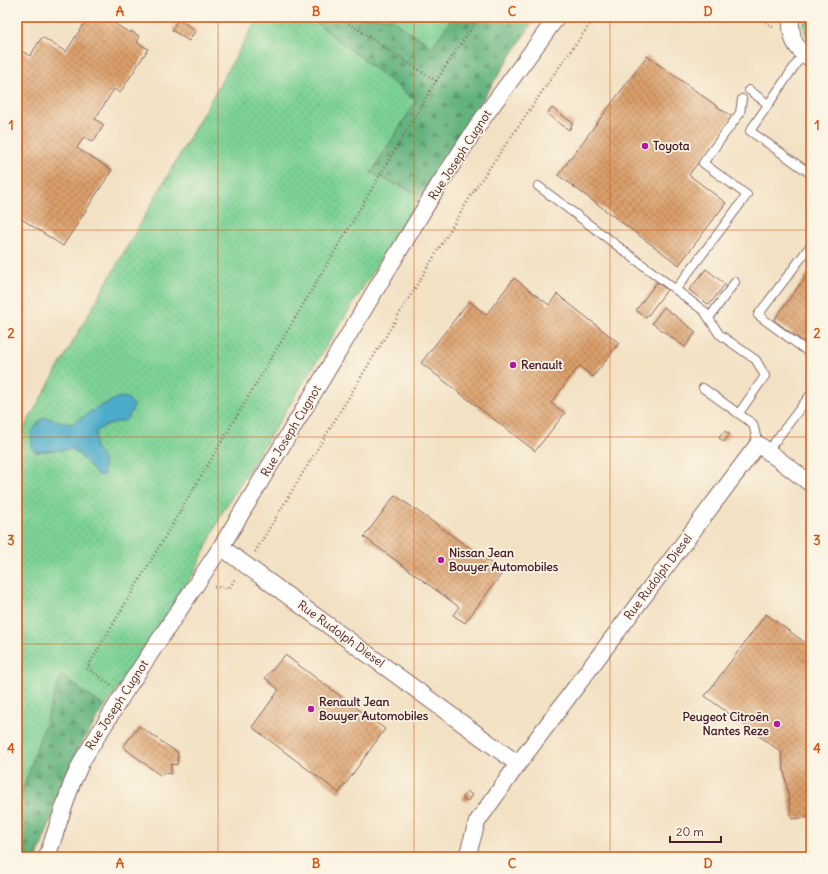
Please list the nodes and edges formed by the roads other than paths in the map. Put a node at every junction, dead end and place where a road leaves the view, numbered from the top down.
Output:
1 (557, 17) edge
2 (791, 17) edge
3 (807, 57) edge
4 (749, 90) dead end
5 (742, 99) dead end
6 (768, 104) junction
7 (811, 174) edge
8 (538, 186) dead end
9 (811, 245) edge
10 (735, 282) dead end
11 (676, 290) junction
12 (709, 318) junction
13 (811, 354) edge
14 (703, 388) dead end
15 (811, 394) edge
16 (739, 413) junction
17 (763, 448) junction
18 (811, 484) edge
19 (221, 547) junction
20 (518, 764) junction
21 (47, 857) edge
22 (467, 857) edge

1 - 19 street, Rue Joseph Cugnot
2 - 3 street
3 - 6 lane
4 - 6 lane
5 - 11 lane
6 - 7 lane
8 - 11 lane
9 - 13 lane
10 - 12 lane
11 - 12 lane
12 - 16 lane
14 - 16 lane
15 - 17 lane
16 - 17 lane
17 - 18 street
17 - 20 street, Rue Rudolph Diesel
19 - 20 street, Rue Rudolph Diesel
19 - 21 street, Rue Joseph Cugnot
20 - 22 street, Rue Rudolph Diesel

